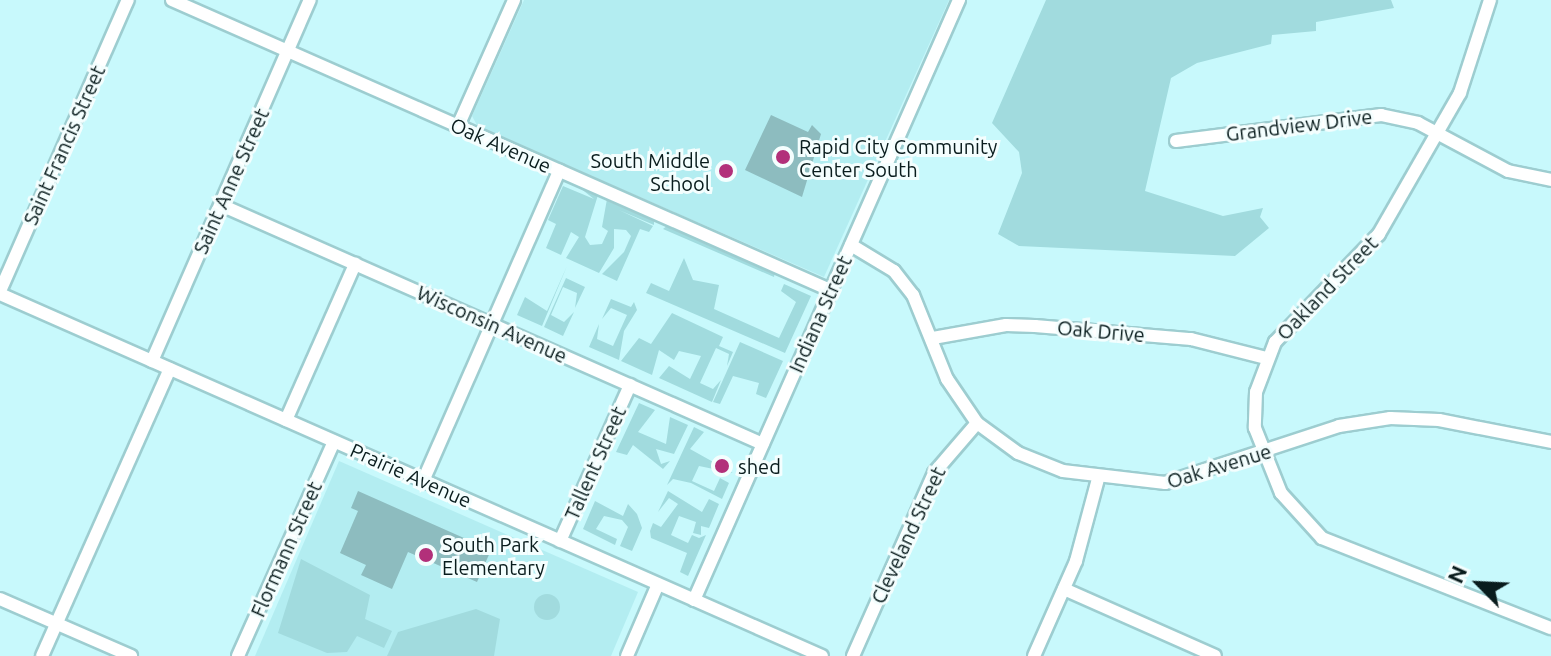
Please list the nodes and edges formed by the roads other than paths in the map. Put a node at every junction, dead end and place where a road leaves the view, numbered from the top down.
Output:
1 (128, 0) edge
2 (172, 0) edge
3 (310, 0) edge
4 (514, 0) edge
5 (959, 0) edge
6 (1490, 0) edge
7 (288, 51) junction
8 (458, 126) junction
9 (1439, 134) junction
10 (1176, 141) dead end
11 (559, 171) junction
12 (1551, 180) edge
13 (221, 205) junction
14 (851, 245) junction
15 (355, 264) junction
16 (830, 290) junction
17 (0, 293) edge
18 (492, 324) junction
19 (933, 338) junction
20 (1266, 358) junction
21 (152, 361) junction
22 (170, 369) junction
23 (630, 385) junction
24 (286, 420) junction
25 (977, 423) junction
26 (334, 441) junction
27 (1551, 442) edge
28 (763, 444) junction
29 (1261, 455) junction
30 (1098, 479) junction
31 (423, 481) junction
32 (560, 541) junction
33 (658, 584) junction
34 (1064, 589) junction
35 (0, 599) edge
36 (694, 600) junction
37 (57, 624) junction
38 (1551, 628) edge
39 (42, 656) edge
40 (131, 656) edge
41 (238, 656) edge
42 (627, 656) edge
43 (822, 656) edge
44 (853, 656) edge
45 (1034, 656) edge
46 (1215, 656) edge

1 - 17 street, Saint Francis Street
2 - 7 street, Oak Avenue
3 - 7 street, Saint Anne Street
4 - 8 street
5 - 14 street, Indiana Street
6 - 9 street, Oakland Street
7 - 8 street, Oak Avenue
7 - 13 street, Saint Anne Street
8 - 11 street, Oak Avenue
9 - 10 street, Grandview Drive
9 - 12 street, Grandview Drive
9 - 20 street, Oakland Street
11 - 16 street, Oak Avenue
11 - 18 street
13 - 15 street, Wisconsin Avenue
13 - 21 street, Saint Anne Street
14 - 16 street, Indiana Street
14 - 19 street, Oak Avenue
15 - 18 street, Wisconsin Avenue
15 - 24 street
16 - 28 street, Indiana Street
17 - 21 street, Prairie Avenue
18 - 23 street, Wisconsin Avenue
18 - 31 street
19 - 20 street, Oak Drive
19 - 25 street, Oak Avenue
20 - 29 street, Oakland Street
21 - 22 street, Prairie Avenue
22 - 24 street, Prairie Avenue
22 - 37 street
23 - 28 street, Wisconsin Avenue
23 - 32 street, Tallent Street
24 - 26 street, Prairie Avenue
25 - 30 street, Oak Avenue
25 - 44 street, Cleveland Street
26 - 31 street, Prairie Avenue
26 - 41 street, Flormann Street
27 - 29 street, Oak Avenue
28 - 36 street, Indiana Street
29 - 30 street, Oak Avenue
29 - 38 street
30 - 34 street
31 - 32 street, Prairie Avenue
32 - 33 street, Prairie Avenue
33 - 36 street, Prairie Avenue
33 - 42 street
34 - 45 street
34 - 46 street
35 - 37 street
36 - 43 street, Prairie Avenue
37 - 39 street
37 - 40 street

